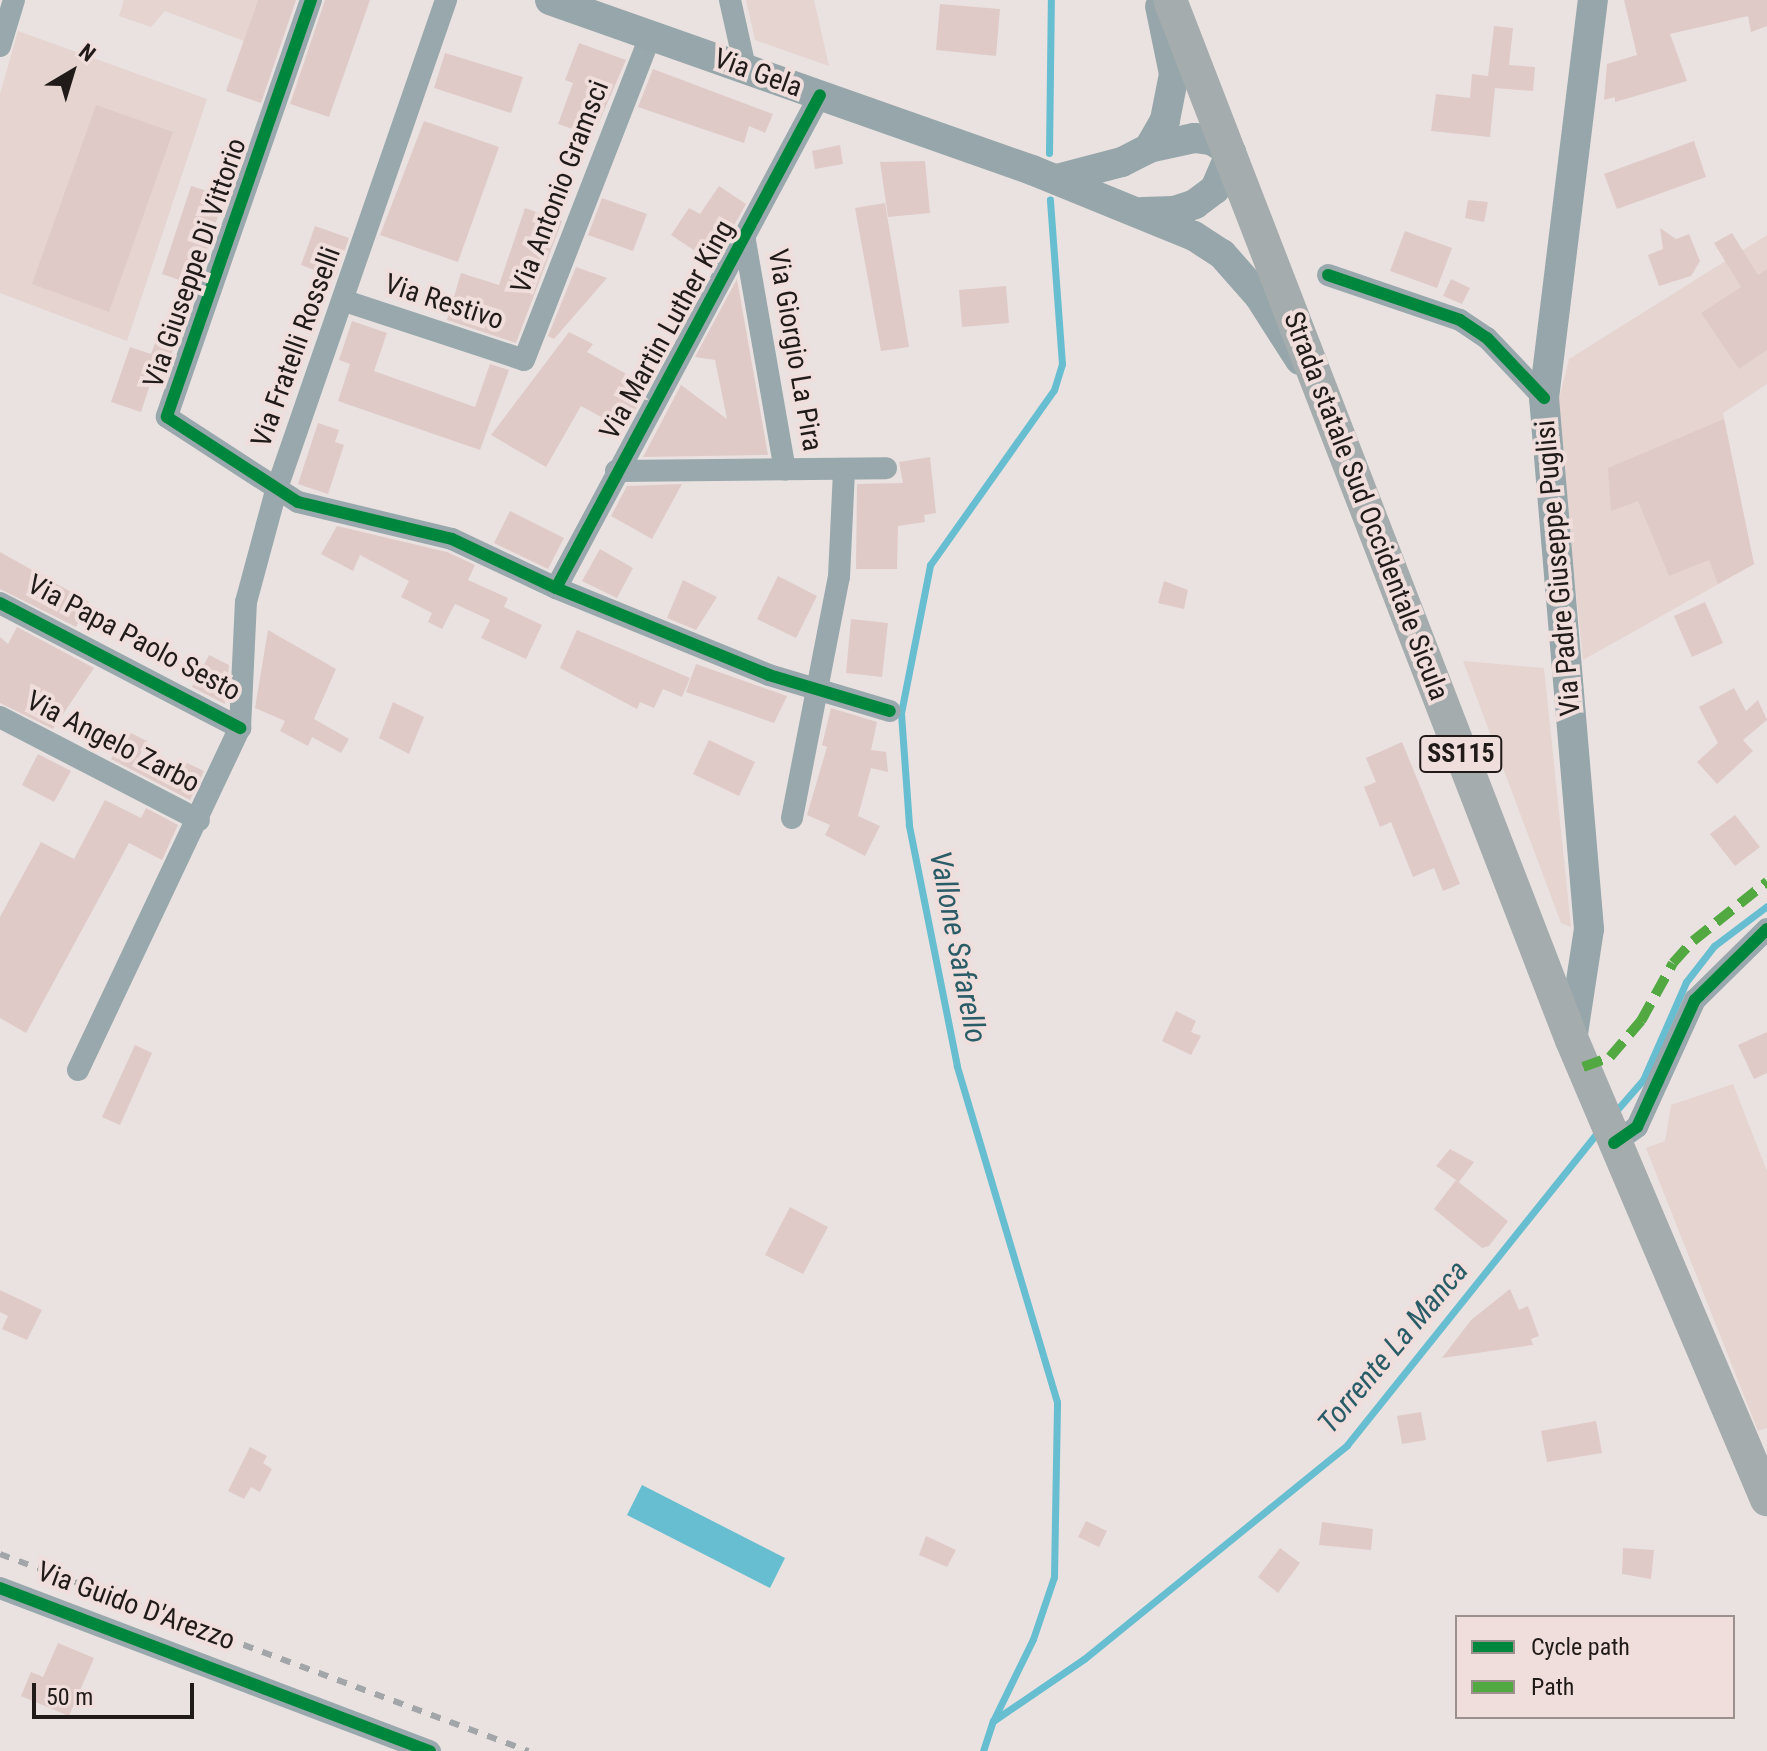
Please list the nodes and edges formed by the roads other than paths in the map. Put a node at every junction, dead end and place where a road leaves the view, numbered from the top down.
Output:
1 (14, 0) edge
2 (311, 0) edge
3 (446, 0) edge
4 (551, 0) edge
5 (730, 0) edge
6 (1159, 0) edge
7 (1170, 0) edge
8 (1593, 0) edge
9 (651, 35) junction
10 (0, 46) edge
11 (745, 67) junction
12 (820, 95) junction
13 (1149, 148) junction
14 (1231, 152) junction
15 (1057, 179) junction
16 (1137, 213) junction
17 (745, 241) junction
18 (1328, 275) dead end
19 (345, 301) junction
20 (524, 360) joint
21 (1322, 396) junction
22 (1544, 398) junction
23 (886, 468) dead end
24 (844, 469) junction
25 (785, 470) junction
26 (616, 471) junction
27 (276, 491) junction
28 (556, 588) junction
29 (0, 603) edge
30 (813, 691) junction
31 (890, 711) dead end
32 (0, 717) edge
33 (240, 728) junction
34 (792, 818) dead end
35 (199, 820) junction
36 (1767, 929) edge
37 (1572, 1040) junction
38 (78, 1070) dead end
39 (1609, 1130) junction
40 (1767, 1499) edge
41 (0, 1588) edge
42 (430, 1751) edge

1 - 10 street
2 - 27 street, Via Giuseppe Di Vittorio
3 - 19 street, Via Fratelli Rosselli
4 - 9 main road, Via Gela
5 - 11 street
6 - 13 main road
7 - 14 main road, Strada statale Sud Occidentale Sicula / SS115
8 - 22 main road, Via Padre Giuseppe Puglisi
9 - 11 main road, Via Gela
9 - 20 street, Via Antonio Gramsci
11 - 12 main road, Via Gela
12 - 15 main road, Via Gela
12 - 17 street, Via Martin Luther King
13 - 14 main road
13 - 15 main road
14 - 16 main road
14 - 21 main road, Strada statale Sud Occidentale Sicula / SS115
15 - 16 main road, Via Gela
16 - 21 main road, Via Gela
17 - 25 street, Via Giorgio La Pira
17 - 26 street, Via Martin Luther King
18 - 22 street
19 - 20 street, Via Restivo
19 - 27 street, Via Fratelli Rosselli
21 - 37 main road, Strada statale Sud Occidentale Sicula / SS115
22 - 37 main road, Via Padre Giuseppe Puglisi
23 - 24 street
24 - 25 street
24 - 30 street
25 - 26 street
26 - 28 street, Via Martin Luther King
27 - 28 street
27 - 33 street, Via Fratelli Rosselli
28 - 30 street
29 - 33 street, Via Papa Paolo Sesto
30 - 31 street
30 - 34 street
32 - 35 street, Via Angelo Zarbo
33 - 35 street, Via Fratelli Rosselli
35 - 38 street, Via Fratelli Rosselli
36 - 39 street
37 - 39 main road, Strada statale Sud Occidentale Sicula / SS115
39 - 40 main road, Strada statale Sud Occidentale Sicula / SS115
41 - 42 street, Via Guido D'Arezzo

